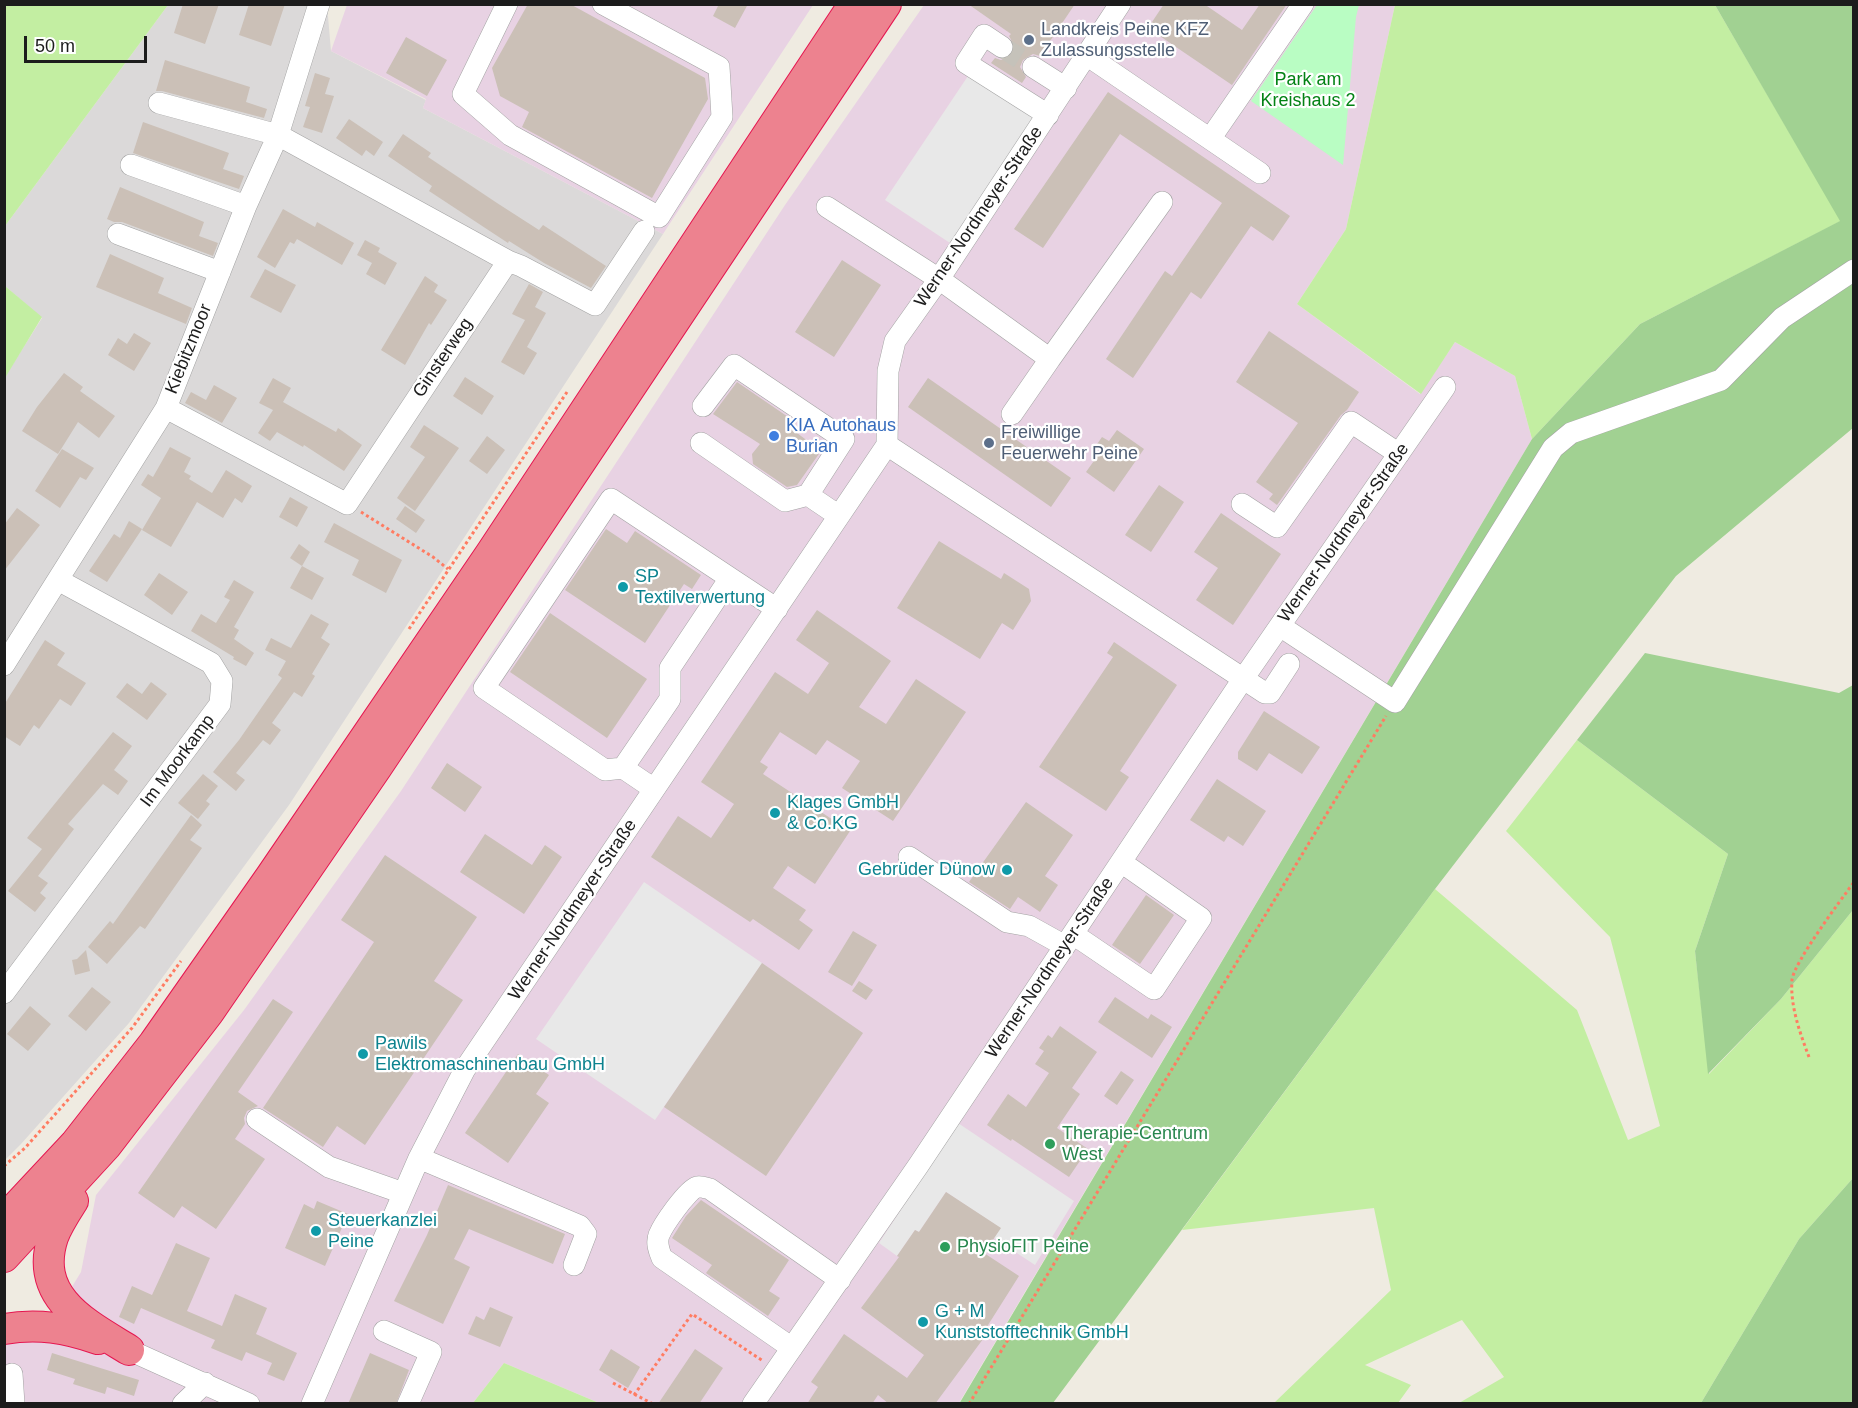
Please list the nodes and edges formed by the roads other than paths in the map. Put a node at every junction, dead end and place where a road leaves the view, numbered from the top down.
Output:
1 (319, 4) edge
2 (507, 4) edge
3 (603, 4) edge
4 (854, 4) edge
5 (886, 4) edge
6 (1120, 4) edge
7 (1303, 4) edge
8 (1002, 47) tunnel mouth
9 (1088, 56) junction
10 (1033, 67) tunnel mouth
11 (1066, 88) junction
12 (159, 103) dead end
13 (1048, 115) junction
14 (278, 135) junction
15 (1210, 140) junction
16 (131, 165) dead end
17 (1260, 173) dead end
18 (1162, 202) dead end
19 (246, 206) junction
20 (827, 207) dead end
21 (644, 231) dead end
22 (118, 234) dead end
23 (507, 261) junction
24 (1854, 270) edge
25 (220, 272) junction
26 (939, 279) junction
27 (1050, 359) junction
28 (1445, 387) dead end
29 (704, 406) dead end
30 (166, 408) junction
31 (1012, 414) dead end
32 (701, 443) dead end
33 (887, 446) junction
34 (1399, 454) junction
35 (808, 495) junction
36 (1242, 504) dead end
37 (839, 516) junction
38 (730, 578) junction
39 (58, 580) junction
40 (777, 609) junction
41 (1280, 626) junction
42 (8, 652) edge
43 (1290, 664) dead end
44 (1243, 679) junction
45 (623, 768) junction
46 (654, 789) junction
47 (909, 857) dead end
48 (1121, 862) junction
49 (1069, 940) junction
50 (4, 993) edge
51 (257, 1119) dead end
52 (106, 1146) junction
53 (419, 1158) junction
54 (403, 1194) junction
55 (4, 1220) edge
56 (4, 1257) edge
57 (574, 1265) dead end
58 (840, 1280) junction
59 (4, 1329) edge
60 (384, 1331) dead end
61 (792, 1348) junction
62 (129, 1350) junction
63 (12, 1374) dead end
64 (205, 1383) junction
65 (14, 1404) edge
66 (183, 1404) edge
67 (249, 1404) edge
68 (312, 1404) edge
69 (408, 1404) edge
70 (753, 1404) edge

1 - 14 street, Kiebitzmoor
2 - 3 street
4 - 55 highway
5 - 52 highway
6 - 9 street, Werner-Nordmeyer-Straße
7 - 15 street
8 - 13 street
9 - 11 street, Werner-Nordmeyer-Straße
9 - 15 street
10 - 11 street
11 - 13 street, Werner-Nordmeyer-Straße
12 - 14 street
13 - 26 street, Werner-Nordmeyer-Straße
14 - 19 street, Kiebitzmoor
14 - 23 street
15 - 17 street
16 - 19 street
18 - 27 street
19 - 25 street, Kiebitzmoor
20 - 26 street
21 - 23 street
22 - 25 street
23 - 30 street, Ginsterweg
24 - 41 street
25 - 30 street, Kiebitzmoor
26 - 27 street
26 - 33 street, Werner-Nordmeyer-Straße
27 - 31 street
28 - 34 street, Werner-Nordmeyer-Straße
29 - 35 street
30 - 39 street, Kiebitzmoor
32 - 35 street
33 - 37 street, Werner-Nordmeyer-Straße
33 - 44 street
34 - 36 street
34 - 41 street, Werner-Nordmeyer-Straße
35 - 37 street
37 - 40 street, Werner-Nordmeyer-Straße
38 - 40 street
38 - 45 street
38 - 45 street
39 - 42 street, Kiebitzmoor
39 - 50 street, Im Moorkamp
40 - 46 street, Werner-Nordmeyer-Straße
41 - 44 street, Werner-Nordmeyer-Straße
43 - 44 street
44 - 48 street, Werner-Nordmeyer-Straße
45 - 46 street
46 - 53 street, Werner-Nordmeyer-Straße
47 - 49 street
48 - 49 street, Werner-Nordmeyer-Straße
48 - 49 street
49 - 58 street, Werner-Nordmeyer-Straße
51 - 54 street
52 - 56 highway
52 - 62 highway
53 - 54 street, Werner-Nordmeyer-Straße
53 - 57 street
54 - 68 street, Werner-Nordmeyer-Straße
58 - 61 street, Werner-Nordmeyer-Straße
58 - 61 street
59 - 62 highway
60 - 69 street
61 - 70 street, Werner-Nordmeyer-Straße
62 - 64 street
63 - 65 street
64 - 66 street
64 - 67 street

